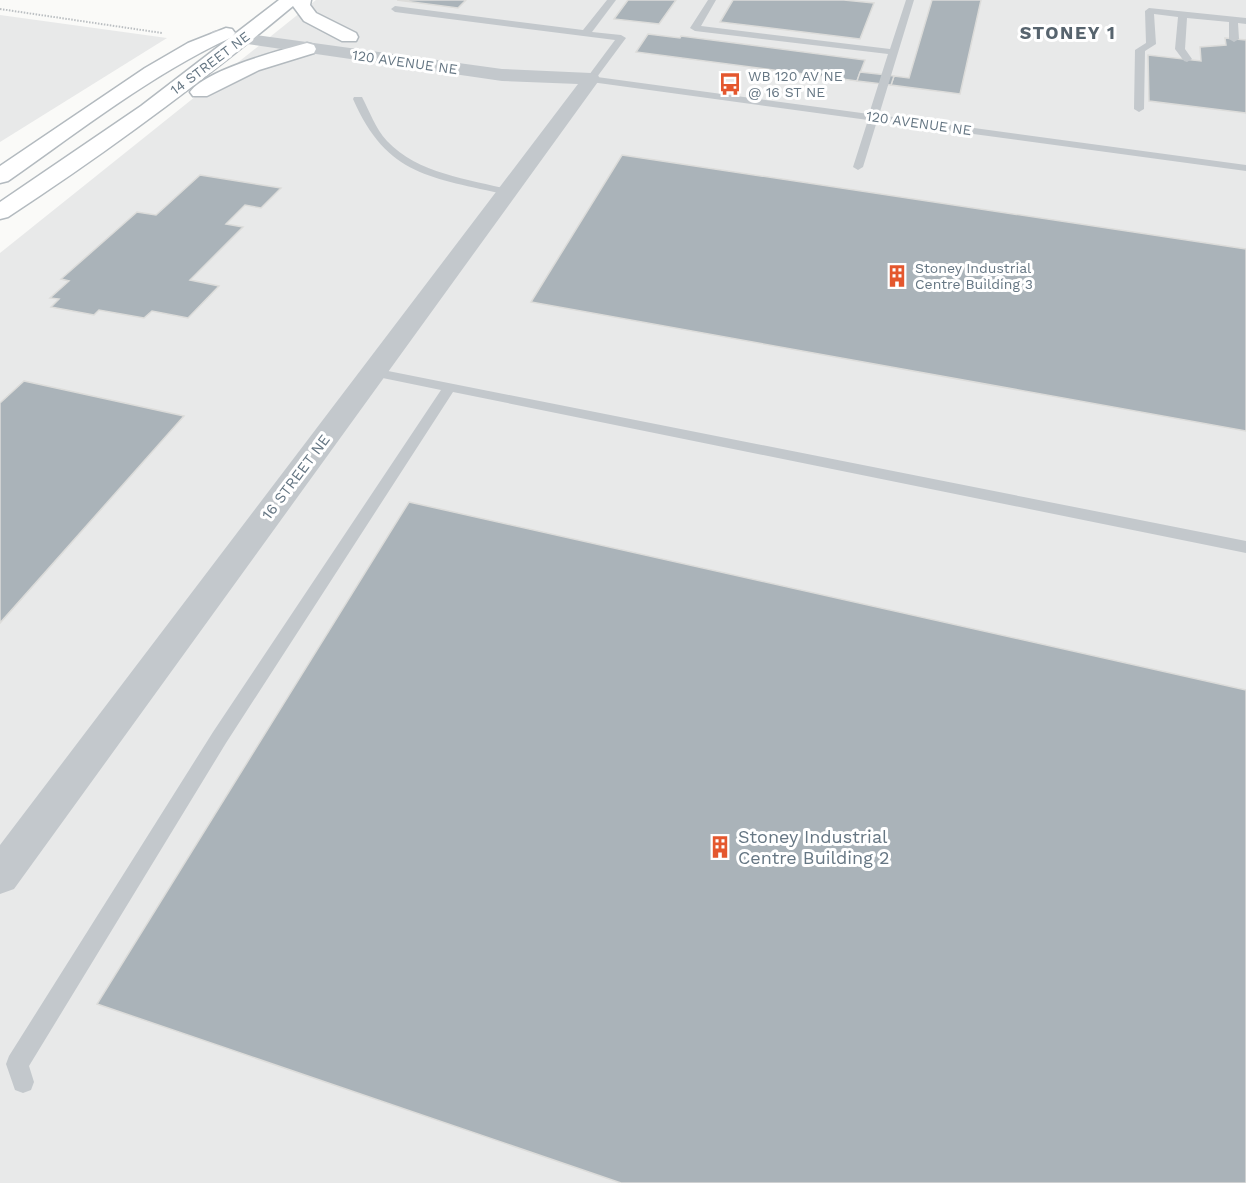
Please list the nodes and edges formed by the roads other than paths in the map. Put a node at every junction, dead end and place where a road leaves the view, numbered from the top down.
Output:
1 (290, 0) edge
2 (302, 0) edge
3 (612, 0) edge
4 (712, 0) edge
5 (910, 0) edge
6 (394, 9) dead end
7 (1183, 15) junction
8 (1233, 20) junction
9 (1246, 21) edge
10 (260, 25) junction
11 (586, 33) junction
12 (219, 35) junction
13 (350, 37) junction
14 (241, 39) junction
15 (1234, 39) dead end
16 (307, 49) junction
17 (894, 52) junction
18 (1186, 59) dead end
19 (591, 79) junction
20 (357, 99) dead end
21 (1139, 109) dead end
22 (874, 117) junction
23 (79, 161) junction
24 (858, 167) dead end
25 (1246, 168) edge
26 (0, 176) edge
27 (507, 192) junction
28 (0, 212) edge
29 (373, 372) junction
30 (449, 388) junction
31 (1246, 547) edge
32 (0, 876) edge
33 (23, 1082) dead end

1 - 10 street
2 - 13 street
3 - 11 lane
4 - 17 lane
5 - 17 lane
6 - 11 lane
7 - 8 lane
7 - 18 lane
7 - 21 lane
8 - 9 lane
8 - 15 lane
10 - 12 street, 14 STREET NE
10 - 13 street, 120 AVENUE NE
10 - 14 street, 14 STREET NE
11 - 19 lane
12 - 14 street, 120 AVENUE NE
12 - 26 street, 14 STREET NE
13 - 19 street, 120 AVENUE NE
14 - 16 street, 120 AVENUE NE
14 - 23 street, 14 STREET NE
16 - 19 street, 120 AVENUE NE
16 - 23 street
17 - 22 lane
19 - 22 lane, 120 AVENUE NE
19 - 27 street, 16 STREET NE
20 - 27 lane
22 - 24 lane
22 - 25 lane, 120 AVENUE NE
23 - 28 street, 14 STREET NE
27 - 29 street, 16 STREET NE
29 - 30 lane
29 - 32 street, 16 STREET NE
30 - 31 lane
30 - 33 lane

